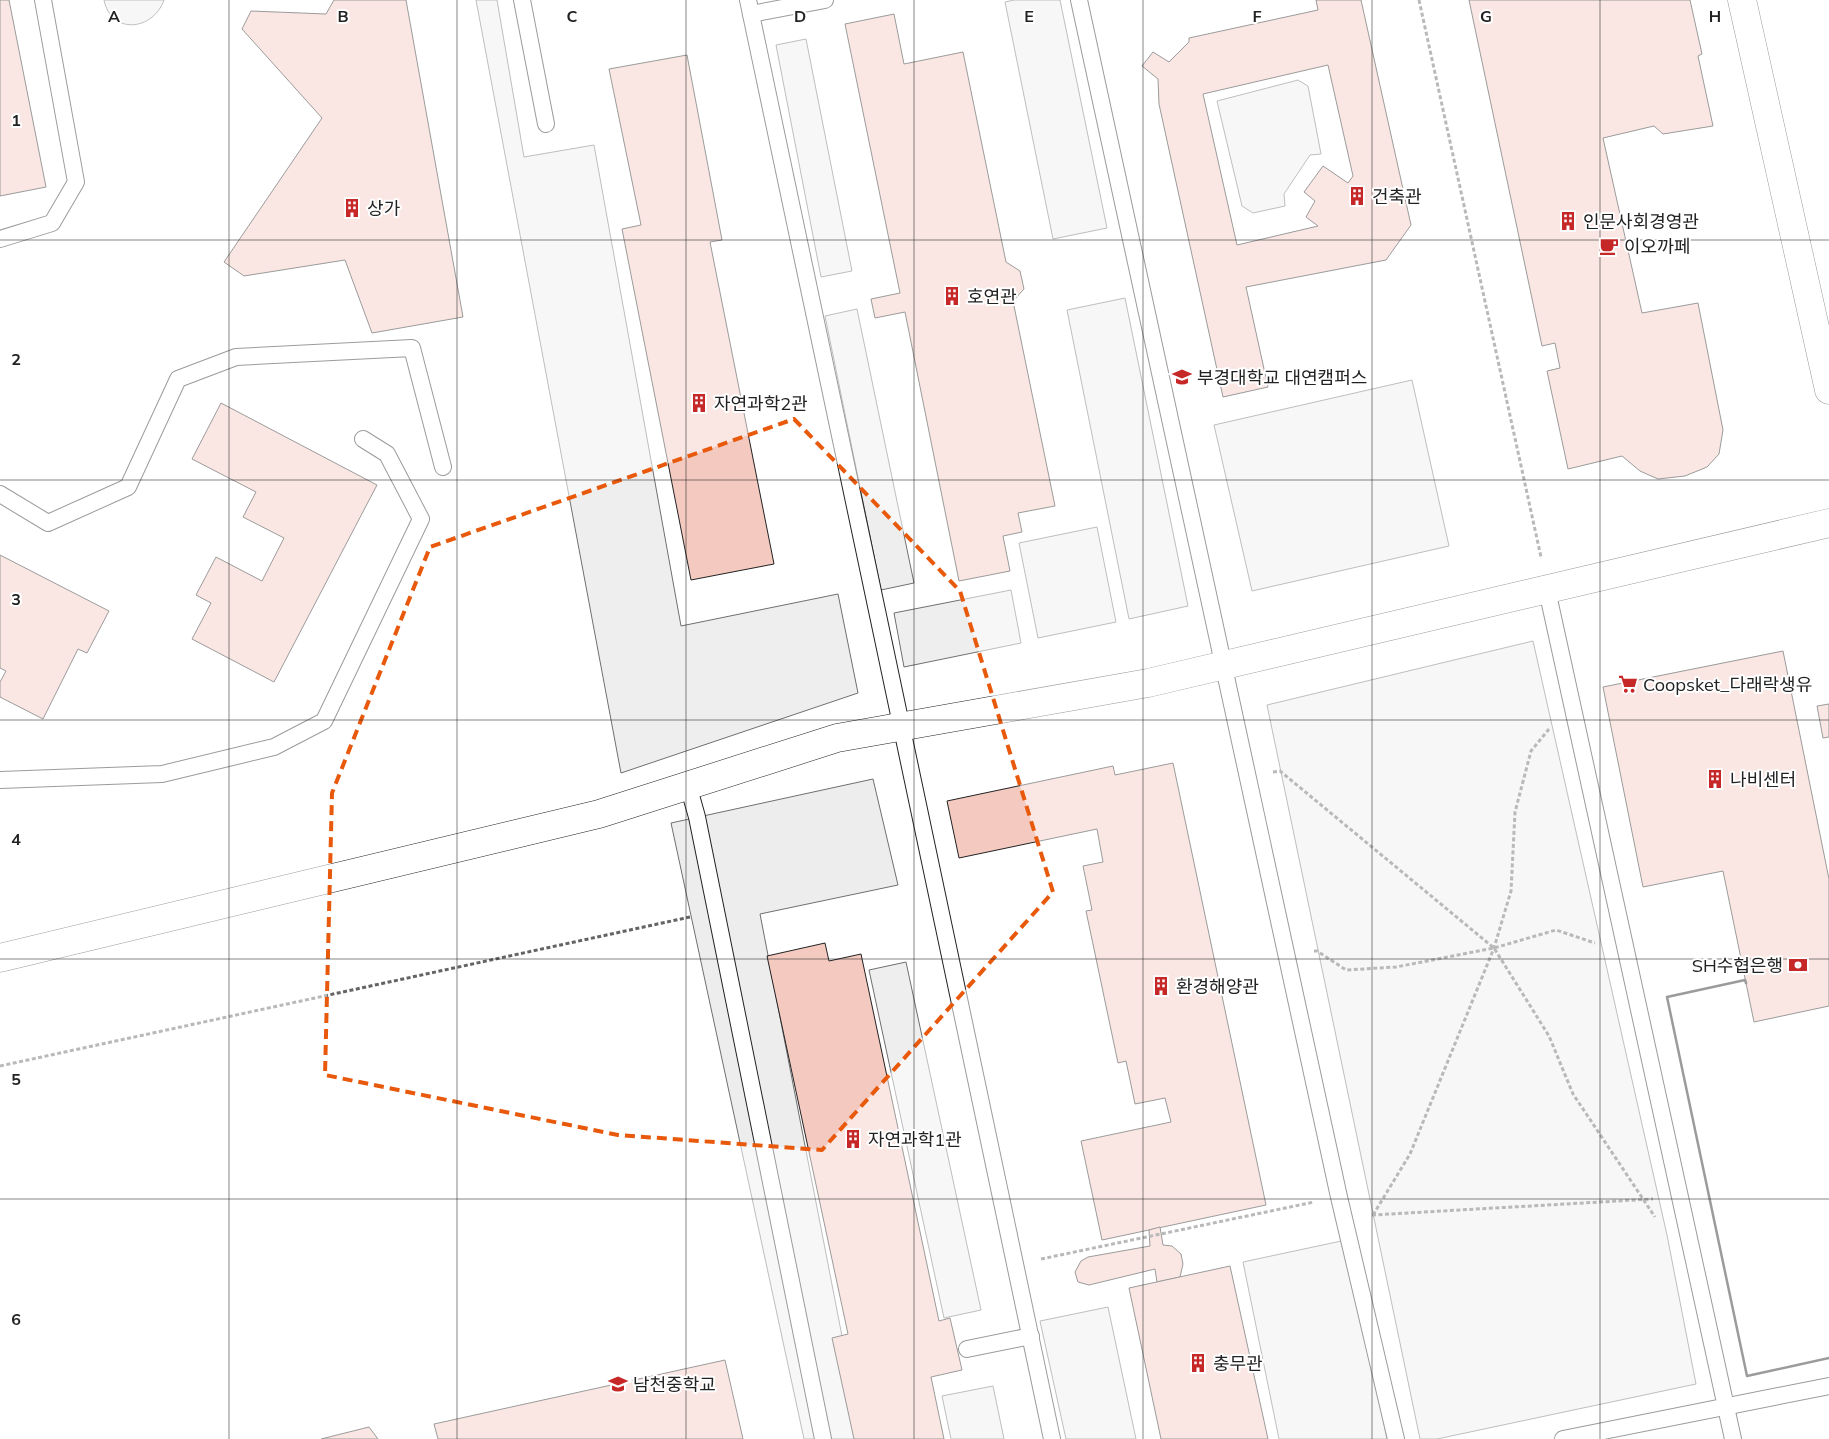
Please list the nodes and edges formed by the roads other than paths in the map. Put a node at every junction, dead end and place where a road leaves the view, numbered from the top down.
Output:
1 (42, 0) edge
2 (522, 0) edge
3 (825, 0) edge
4 (1079, 0) edge
5 (1742, 0) edge
6 (749, 7) edge
7 (546, 124) dead end
8 (0, 239) edge
9 (1829, 390) edge
10 (363, 439) dead end
11 (443, 467) dead end
12 (0, 494) edge
13 (1829, 523) edge
14 (1547, 590) junction
15 (1223, 666) junction
16 (901, 727) junction
17 (0, 780) edge
18 (688, 785) junction
19 (0, 958) edge
20 (1030, 1336) junction
21 (967, 1349) dead end
22 (1829, 1386) edge
23 (1726, 1405) junction
24 (823, 1439) edge
25 (1052, 1439) edge
26 (1396, 1439) edge
27 (1563, 1439) edge
28 (1733, 1439) edge

1 - 8 lane
2 - 7 lane
3 - 6 lane
4 - 15 lane
5 - 9 street
6 - 16 lane
10 - 17 lane
11 - 12 lane
13 - 14 street
14 - 15 street
14 - 23 lane
15 - 16 street
15 - 26 lane
16 - 18 street
16 - 20 lane
18 - 19 street
18 - 24 lane
20 - 21 lane
20 - 25 lane
22 - 23 lane
23 - 27 lane
23 - 28 lane

